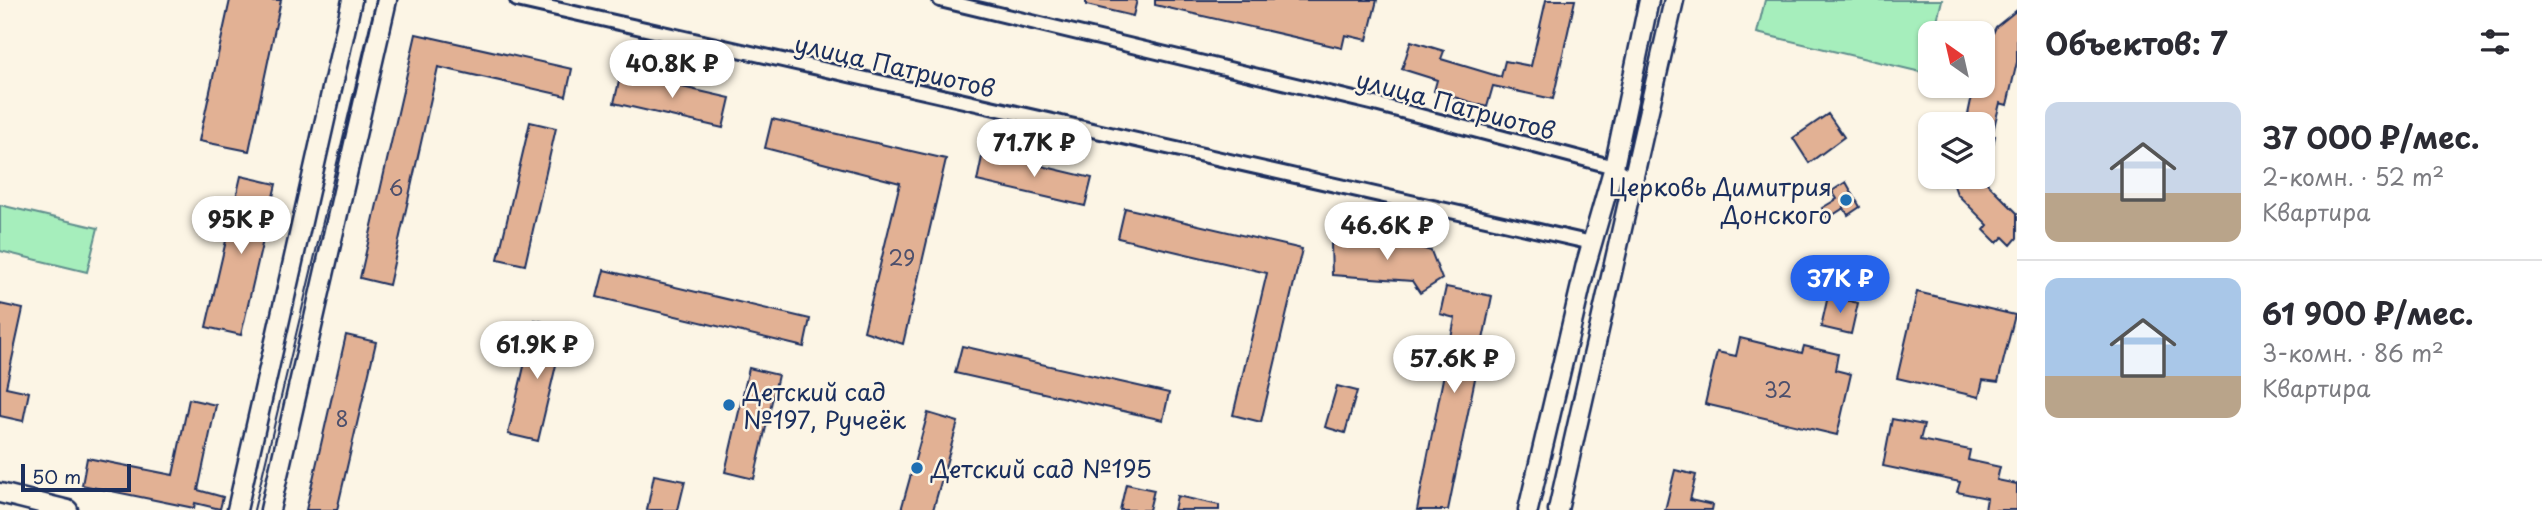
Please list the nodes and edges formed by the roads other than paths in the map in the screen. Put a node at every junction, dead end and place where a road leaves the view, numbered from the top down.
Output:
1 (352, 0) edge
2 (387, 0) edge
3 (517, 0) edge
4 (940, 0) edge
5 (1649, 0) edge
6 (1674, 0) edge
7 (1614, 167) junction
8 (1632, 178) junction
9 (1592, 243) junction
10 (0, 493) edge
11 (68, 510) edge
12 (237, 510) edge
13 (270, 510) edge
14 (1528, 510) edge
15 (1558, 510) edge

1 - 12 street
2 - 13 street
3 - 9 street, улица Патриотов
4 - 7 street, улица Патриотов
5 - 7 street
6 - 8 street
7 - 8 street, улица Патриотов
7 - 9 street
8 - 15 street
9 - 14 street
10 - 11 street

